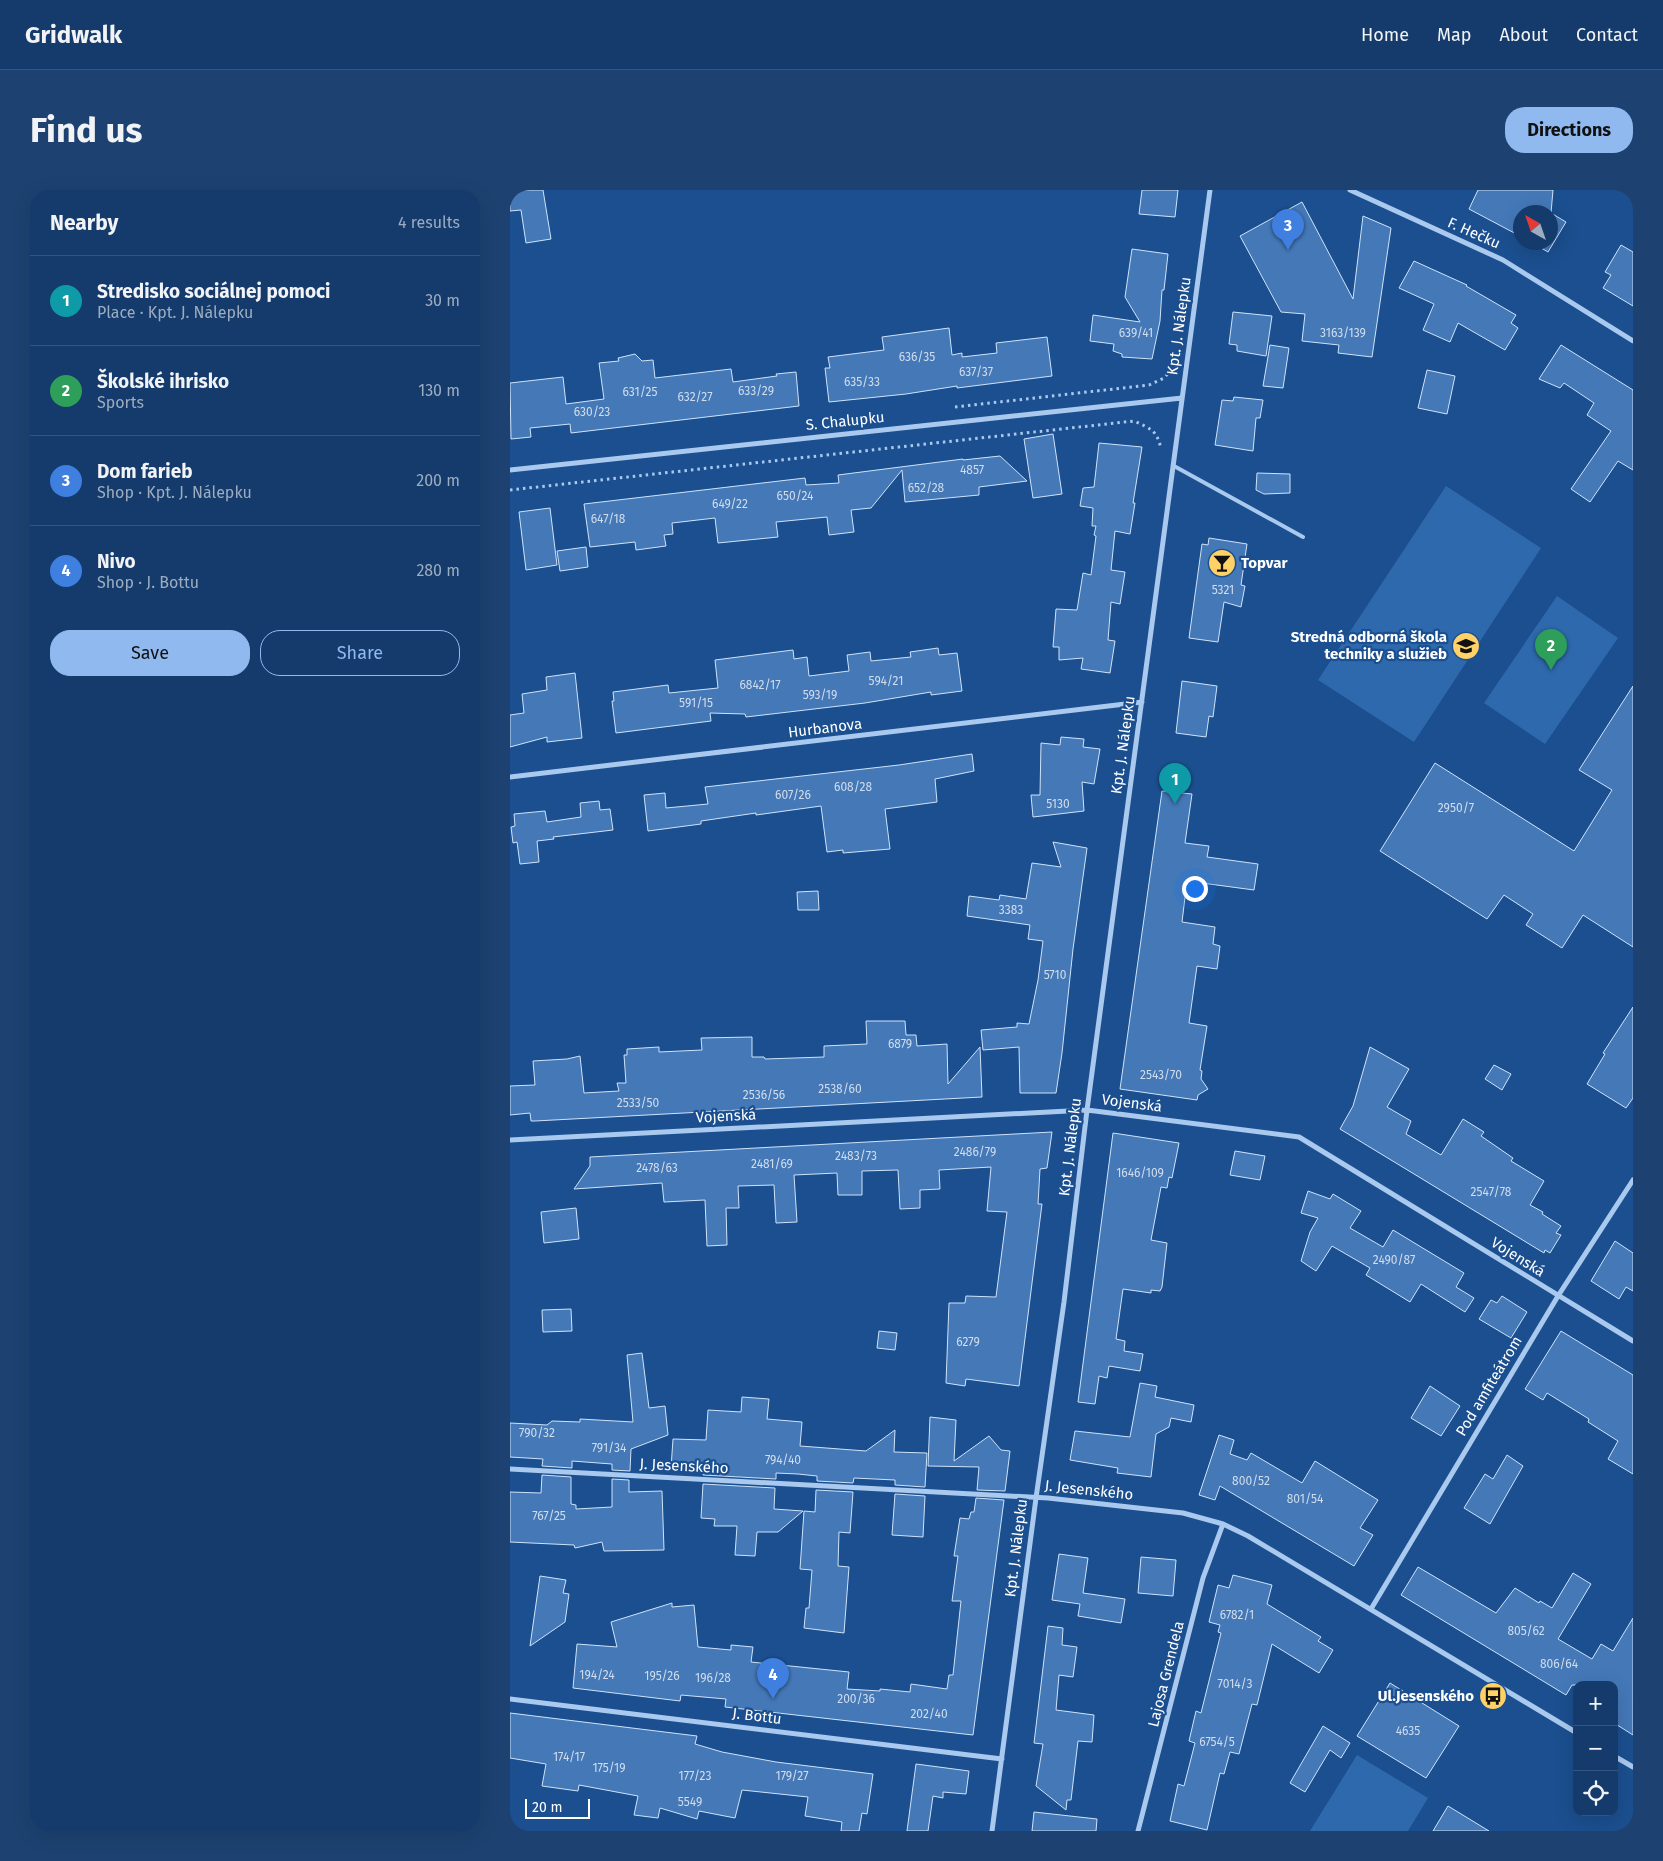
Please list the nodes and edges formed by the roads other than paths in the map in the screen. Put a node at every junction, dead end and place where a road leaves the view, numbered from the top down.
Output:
1 (1210, 190) edge
2 (1350, 190) edge
3 (1633, 341) edge
4 (1182, 398) junction
5 (1174, 466) junction
6 (510, 470) edge
7 (1303, 538) dead end
8 (1142, 702) junction
9 (510, 777) edge
10 (1087, 1110) junction
11 (510, 1140) edge
12 (1633, 1180) edge
13 (1558, 1296) junction
14 (1633, 1341) edge
15 (510, 1469) edge
16 (1036, 1498) junction
17 (1223, 1524) junction
18 (1371, 1609) junction
19 (510, 1699) edge
20 (1573, 1731) edge
21 (1618, 1758) edge
22 (1002, 1759) junction
23 (1633, 1767) edge
24 (992, 1831) edge
25 (1138, 1831) edge

1 - 4 street, Kpt. J. Nálepku
2 - 3 street, F. Hečku
4 - 5 street, Kpt. J. Nálepku
4 - 6 street, S. Chalupku
5 - 7 lane
5 - 8 street, Kpt. J. Nálepku
8 - 9 street, Hurbanova
8 - 10 street, Kpt. J. Nálepku
10 - 11 street, Vojenská
10 - 13 street, Vojenská
10 - 16 street, Kpt. J. Nálepku
12 - 13 street, Pod amfiteátrom
13 - 14 street, Vojenská
13 - 18 street, Pod amfiteátrom
15 - 16 street, J. Jesenského
16 - 17 street, J. Jesenského
16 - 22 street, Kpt. J. Nálepku
17 - 18 street, J. Jesenského
17 - 25 street, Lajosa Grendela
18 - 20 street, J. Jesenského
19 - 22 street, J. Bottu
21 - 23 street
22 - 24 street, Kpt. J. Nálepku

